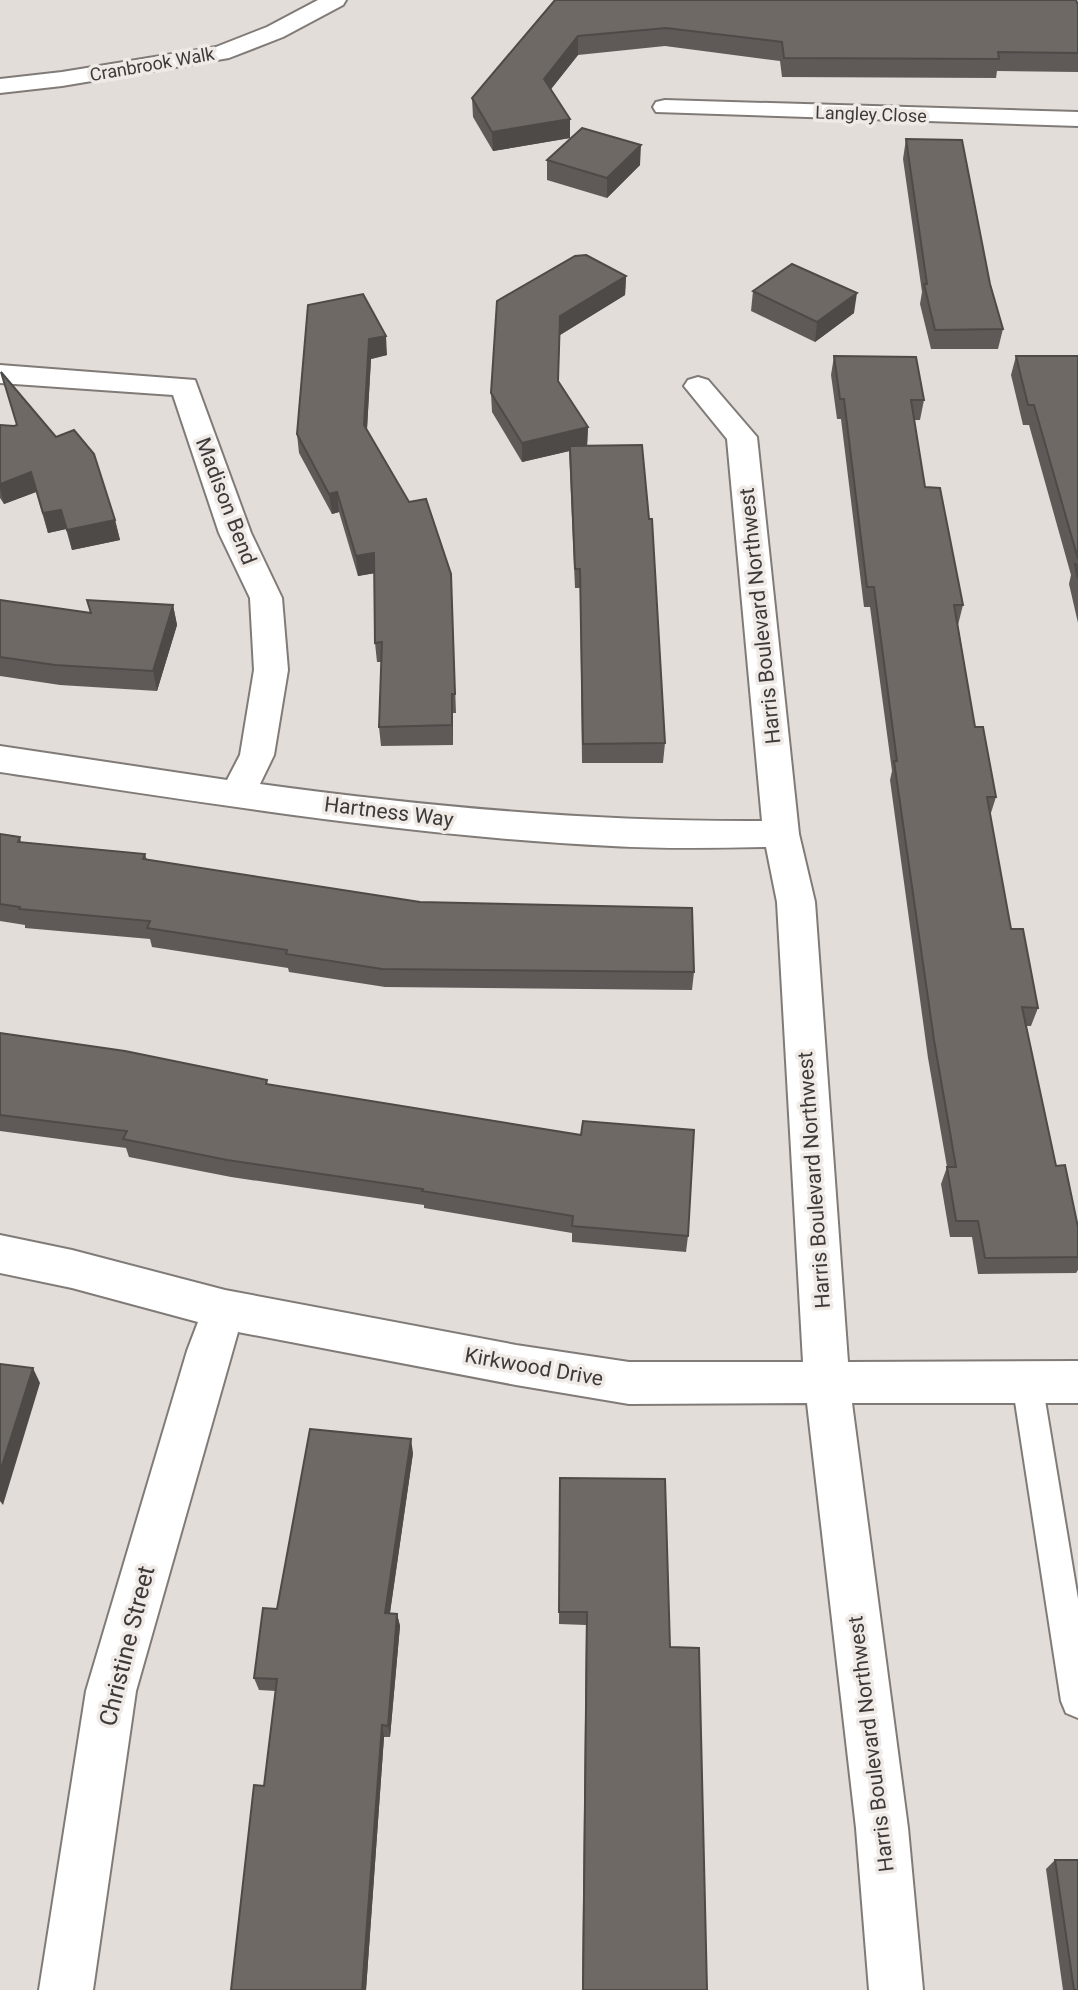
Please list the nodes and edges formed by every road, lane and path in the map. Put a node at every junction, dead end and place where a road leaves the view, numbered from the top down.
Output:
1 (335, 0) edge
2 (0, 86) edge
3 (665, 107) dead end
4 (1078, 119) edge
5 (0, 374) edge
6 (698, 386) dead end
7 (0, 759) edge
8 (238, 794) junction
9 (781, 834) junction
10 (0, 1254) edge
11 (225, 1310) junction
12 (1027, 1382) junction
13 (1078, 1382) edge
14 (827, 1384) junction
15 (1078, 1701) edge
16 (66, 1990) edge
17 (896, 1990) edge

1 - 2 street, Cranbrook Walk
3 - 4 street, Langley Close
5 - 8 street, Madison Bend
6 - 9 street, Harris Boulevard Northwest
7 - 8 street, Hartness Way
8 - 9 street, Hartness Way
9 - 14 street, Harris Boulevard Northwest
10 - 11 street, Kirkwood Drive
11 - 14 street, Kirkwood Drive
11 - 16 street, Christine Street
12 - 13 street, Kirkwood Drive
12 - 14 street, Kirkwood Drive
12 - 15 lane
14 - 17 street, Harris Boulevard Northwest

